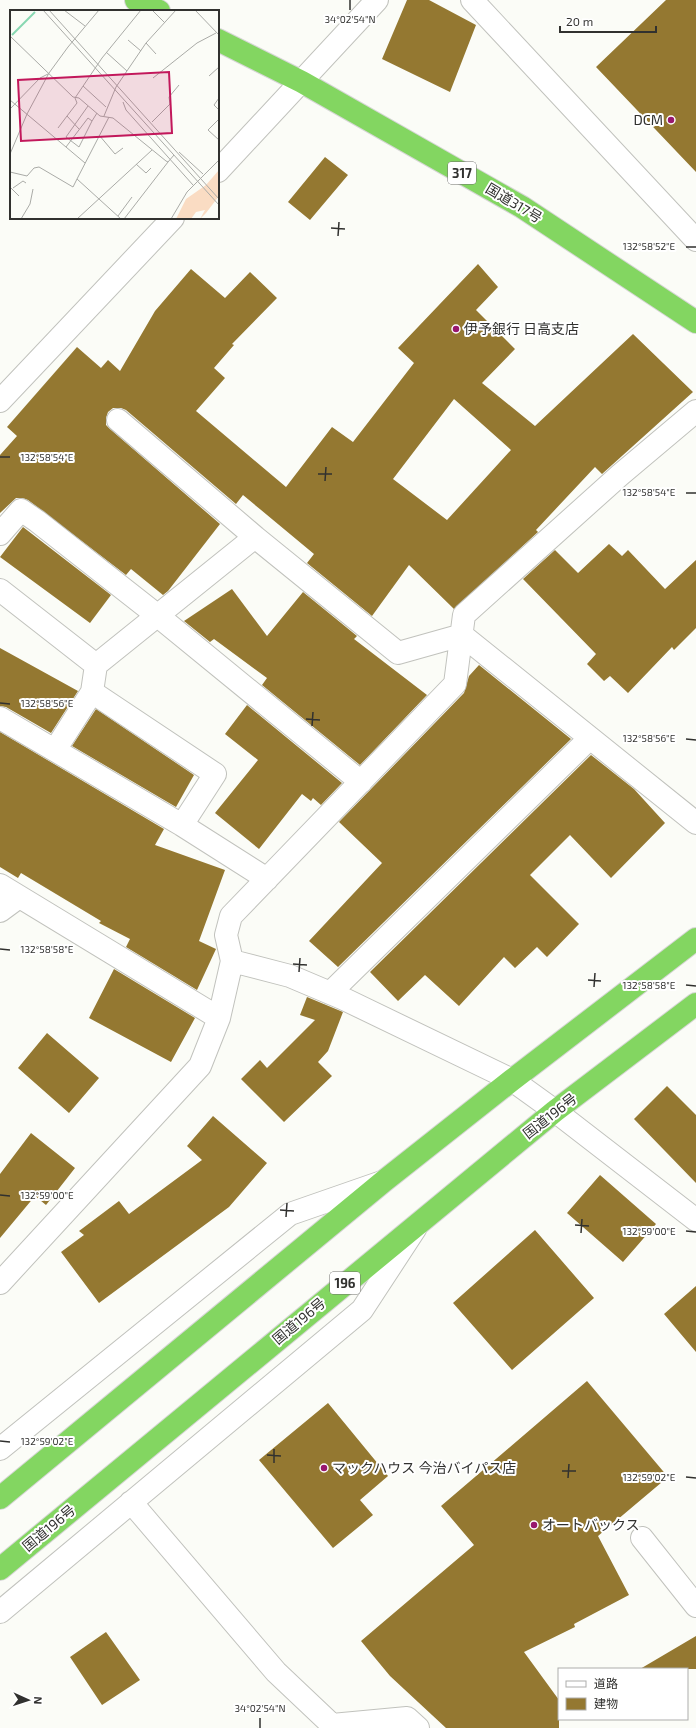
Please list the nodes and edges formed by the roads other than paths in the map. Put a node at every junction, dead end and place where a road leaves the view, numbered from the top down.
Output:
1 (136, 0) edge
2 (377, 0) edge
3 (472, 0) edge
4 (157, 10) edge
5 (219, 40) edge
6 (302, 82) junction
7 (219, 170) edge
8 (172, 219) edge
9 (696, 240) edge
10 (696, 322) edge
11 (0, 401) edge
12 (696, 411) edge
13 (118, 420) dead end
14 (0, 534) edge
15 (255, 537) junction
16 (0, 590) edge
17 (158, 616) junction
18 (462, 635) junction
19 (96, 665) junction
20 (92, 692) junction
21 (0, 718) edge
22 (590, 738) junction
23 (55, 750) junction
24 (361, 782) junction
25 (696, 824) edge
26 (182, 825) junction
27 (267, 879) junction
28 (0, 885) edge
29 (19, 897) junction
30 (0, 911) edge
31 (696, 940) edge
32 (232, 960) junction
33 (330, 993) junction
34 (696, 1004) edge
35 (219, 1018) junction
36 (512, 1080) junction
37 (555, 1111) junction
38 (384, 1181) junction
39 (696, 1220) edge
40 (420, 1222) junction
41 (0, 1283) edge
42 (0, 1449) edge
43 (0, 1498) edge
44 (131, 1502) junction
45 (642, 1538) dead end
46 (0, 1569) edge
47 (696, 1606) edge
48 (0, 1612) edge
49 (418, 1728) edge

1 - 4 highway
2 - 6 street
3 - 9 street
5 - 6 highway, 国道317号 / 317
6 - 7 street
6 - 10 highway, 国道317号 / 317
8 - 11 street
12 - 18 street
13 - 15 street
14 - 17 street
15 - 17 street
15 - 18 street
16 - 19 street
17 - 19 street
17 - 24 street
18 - 22 street
18 - 24 street
19 - 20 street
20 - 23 street
20 - 26 street
21 - 23 street
22 - 25 street
22 - 33 street
23 - 26 street
24 - 27 street
26 - 27 street
27 - 32 street
28 - 29 street
29 - 30 street
29 - 35 street
31 - 36 highway
32 - 33 street
32 - 35 street
33 - 36 street
34 - 37 highway, 国道196号 / 196
35 - 41 street
36 - 37 street
36 - 38 highway
37 - 39 street
37 - 40 highway, 国道196号 / 196
38 - 42 street
38 - 43 highway
40 - 44 street
40 - 46 highway, 国道196号 / 196
44 - 48 street
44 - 49 street
45 - 47 street

